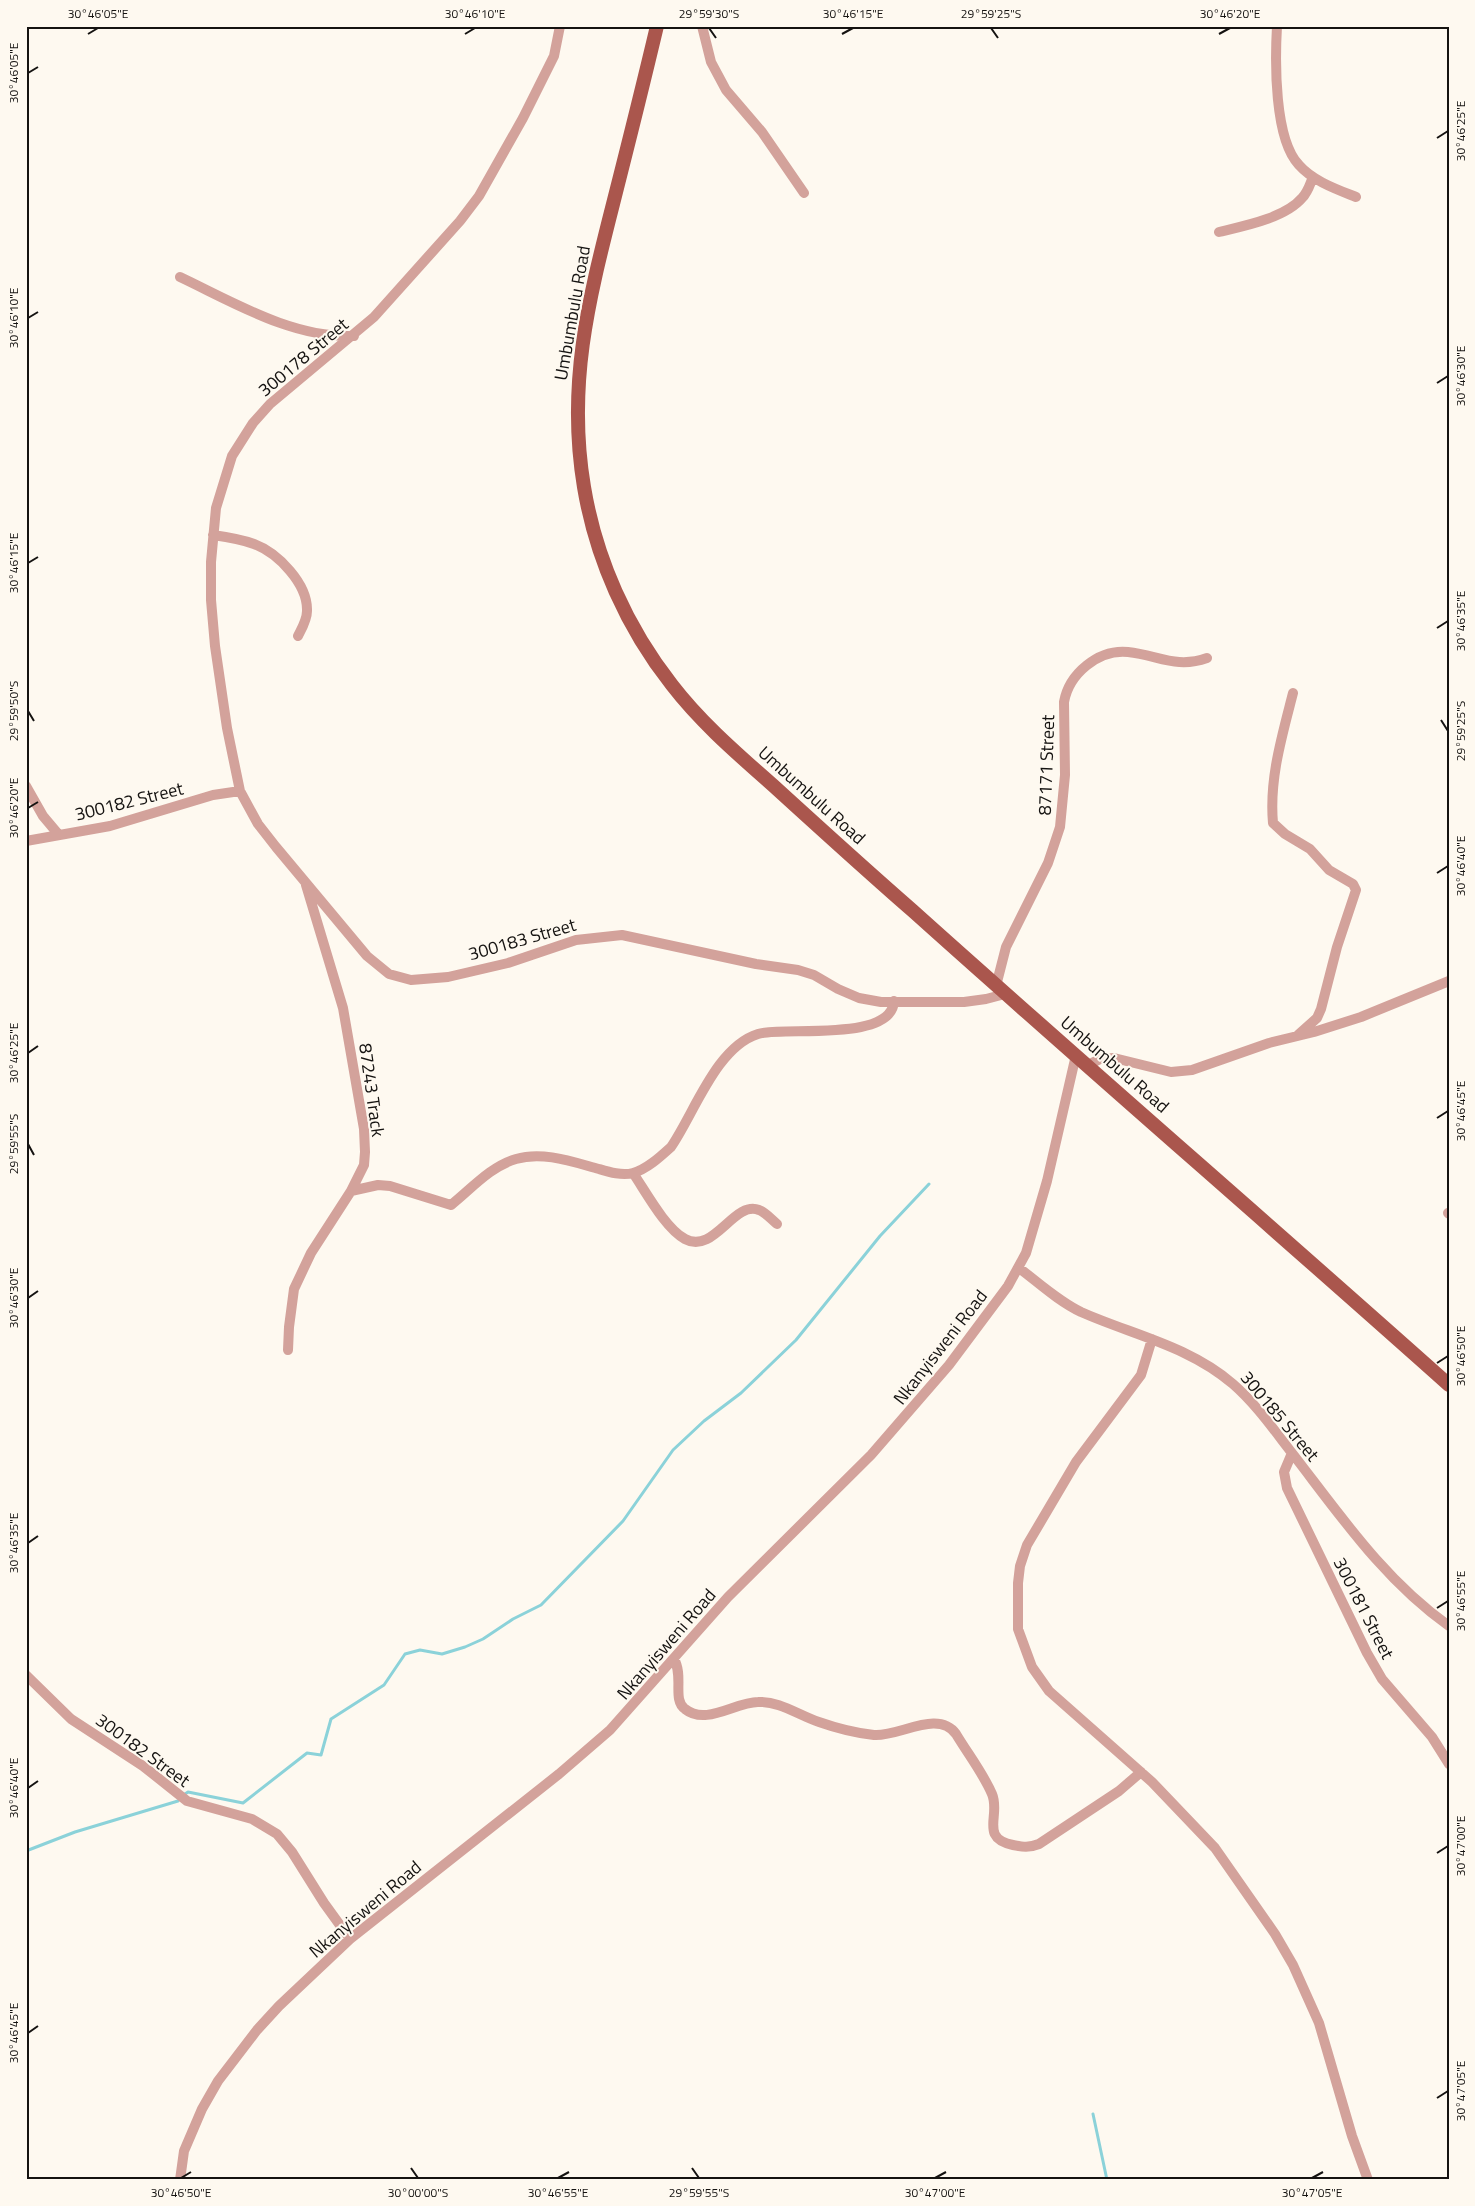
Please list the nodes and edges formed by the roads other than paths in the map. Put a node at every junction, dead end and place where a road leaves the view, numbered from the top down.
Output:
1 (560, 26) edge
2 (657, 26) edge
3 (702, 26) edge
4 (1277, 26) edge
5 (1313, 176) junction
6 (804, 192) dead end
7 (1356, 197) dead end
8 (1219, 232) dead end
9 (180, 277) dead end
10 (354, 336) junction
11 (213, 535) junction
12 (298, 636) dead end
13 (1207, 658) dead end
14 (1293, 693) dead end
15 (26, 786) edge
16 (240, 791) junction
17 (59, 835) junction
18 (26, 841) edge
19 (305, 881) junction
20 (1449, 981) edge
21 (1000, 990) junction
22 (894, 1001) junction
23 (1298, 1035) junction
24 (1076, 1055) junction
25 (1088, 1065) junction
26 (633, 1173) junction
27 (351, 1191) junction
28 (777, 1224) dead end
29 (1019, 1268) junction
30 (1152, 1339) junction
31 (288, 1350) dead end
32 (1449, 1384) edge
33 (1292, 1453) junction
34 (1449, 1626) edge
35 (674, 1659) junction
36 (28, 1679) edge
37 (1449, 1764) edge
38 (1141, 1772) junction
39 (350, 1939) junction
40 (180, 2180) edge
41 (1368, 2180) edge

1 - 10 street, 300178 Street
2 - 21 main road, Umbumbulu Road
3 - 6 street
4 - 5 street
5 - 7 street
5 - 8 street
9 - 10 street
10 - 11 street, 300178 Street
11 - 12 street
11 - 16 street, 300178 Street
13 - 21 street, 87171 Street
14 - 23 street
15 - 17 street
16 - 17 street, 300182 Street
16 - 19 street, 300183 Street
17 - 18 street, 300182 Street
19 - 22 street, 300183 Street
19 - 27 street, 87243 Track
20 - 23 street
21 - 22 street
21 - 24 main road, Umbumbulu Road
22 - 26 street
23 - 25 street
24 - 25 main road, Umbumbulu Road
24 - 29 street, Nkanyisweni Road
25 - 32 main road, Umbumbulu Road
26 - 27 street
26 - 28 street
27 - 31 street, 87243 Track
29 - 30 street, 300185 Street
29 - 35 street, Nkanyisweni Road
30 - 33 street, 300185 Street
30 - 38 street
33 - 34 street, 300185 Street
33 - 37 street, 300181 Street
35 - 38 street
35 - 39 street, Nkanyisweni Road
36 - 39 street, 300182 Street
38 - 41 street
39 - 40 street, Nkanyisweni Road

